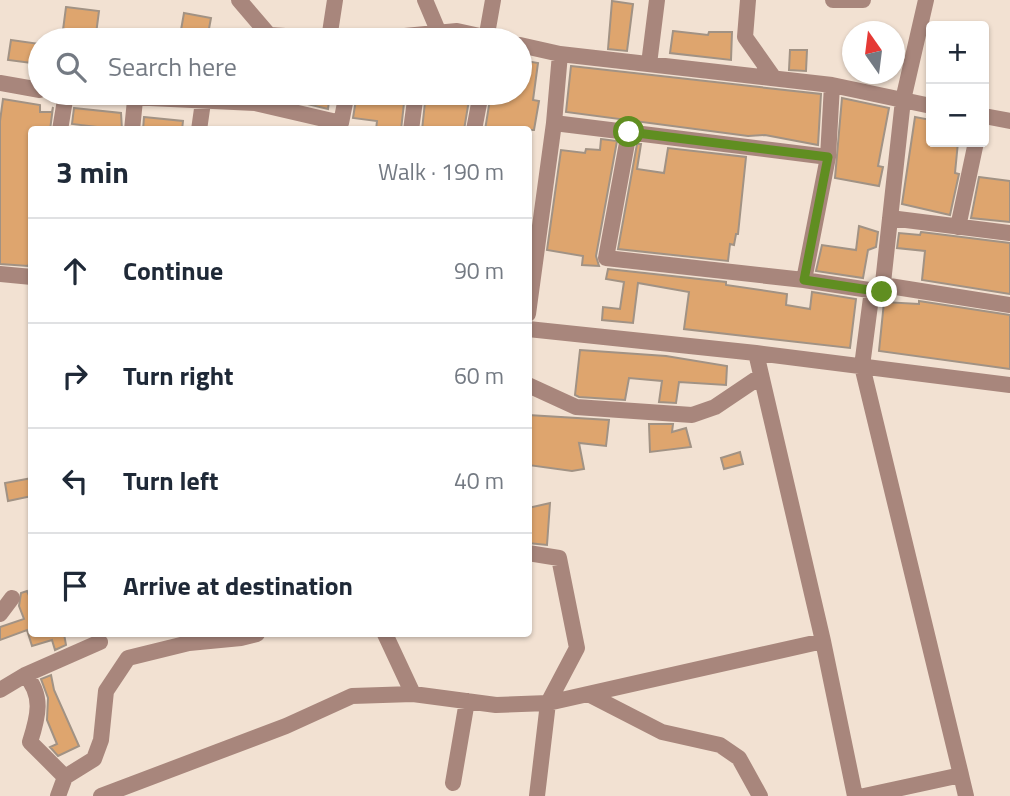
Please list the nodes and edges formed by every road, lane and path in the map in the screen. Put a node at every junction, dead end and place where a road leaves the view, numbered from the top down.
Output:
1 (239, 0) edge
2 (335, 0) edge
3 (425, 0) edge
4 (493, 0) edge
5 (657, 0) edge
6 (748, 0) edge
7 (833, 0) edge
8 (863, 0) edge
9 (926, 0) edge
10 (263, 28) edge
11 (331, 28) edge
12 (427, 28) edge
13 (488, 28) edge
14 (532, 48) edge
15 (560, 54) junction
16 (649, 64) junction
17 (774, 78) junction
18 (0, 83) edge
19 (832, 85) junction
20 (28, 88) edge
21 (903, 100) junction
22 (62, 105) edge
23 (134, 105) edge
24 (203, 105) edge
25 (262, 105) edge
26 (344, 105) edge
27 (414, 105) edge
28 (479, 105) edge
29 (926, 105) edge
30 (989, 117) edge
31 (1010, 121) edge
32 (554, 122) junction
33 (61, 126) edge
34 (132, 126) edge
35 (200, 126) edge
36 (340, 126) edge
37 (412, 126) edge
38 (475, 126) edge
39 (629, 132) junction
40 (975, 147) edge
41 (828, 157) junction
42 (890, 218) junction
43 (958, 227) junction
44 (1010, 233) edge
45 (532, 261) edge
46 (0, 274) edge
47 (28, 277) edge
48 (804, 280) junction
49 (877, 288) junction
50 (1010, 305) edge
51 (532, 329) edge
52 (756, 353) junction
53 (862, 366) junction
54 (761, 376) junction
55 (1010, 385) edge
56 (532, 387) edge
57 (532, 554) edge
58 (12, 598) dead end
59 (0, 614) edge
60 (214, 637) edge
61 (386, 637) edge
62 (187, 638) edge
63 (824, 641) junction
64 (100, 642) dead end
65 (25, 675) junction
66 (0, 690) edge
67 (413, 694) junction
68 (588, 694) junction
69 (467, 701) junction
70 (548, 703) junction
71 (961, 775) junction
72 (65, 777) junction
73 (453, 783) dead end
74 (58, 796) edge
75 (101, 796) edge
76 (537, 796) edge
77 (760, 796) edge
78 (855, 796) edge
79 (864, 796) edge
80 (966, 796) edge

1 - 10 street
2 - 11 street
3 - 12 street
4 - 13 street
5 - 16 street
6 - 17 street
7 - 8 street
9 - 21 street
14 - 15 street
15 - 16 street
15 - 32 street
16 - 17 street
17 - 19 street
18 - 20 street
19 - 21 street
19 - 41 street
21 - 29 street
21 - 42 street
22 - 33 street
23 - 34 street
24 - 35 street
25 - 36 street
26 - 36 street
27 - 37 street
28 - 38 street
30 - 31 street
32 - 39 street
32 - 45 street
39 - 41 street
39 - 48 street
40 - 43 street
41 - 48 street
42 - 43 street
42 - 49 street
43 - 44 street
46 - 47 street
48 - 49 street
49 - 50 street
49 - 53 street
51 - 52 street
52 - 53 street
52 - 54 street
53 - 55 street
53 - 71 street
54 - 56 street
54 - 63 street
57 - 70 street
58 - 59 street
60 - 62 street
61 - 67 street
62 - 72 street
63 - 68 street
63 - 78 street
64 - 65 street
65 - 66 street
65 - 72 street
67 - 69 street
67 - 75 street
68 - 70 street
68 - 77 street
69 - 70 street
69 - 73 street
70 - 76 street
71 - 79 street
71 - 80 street
72 - 74 street

